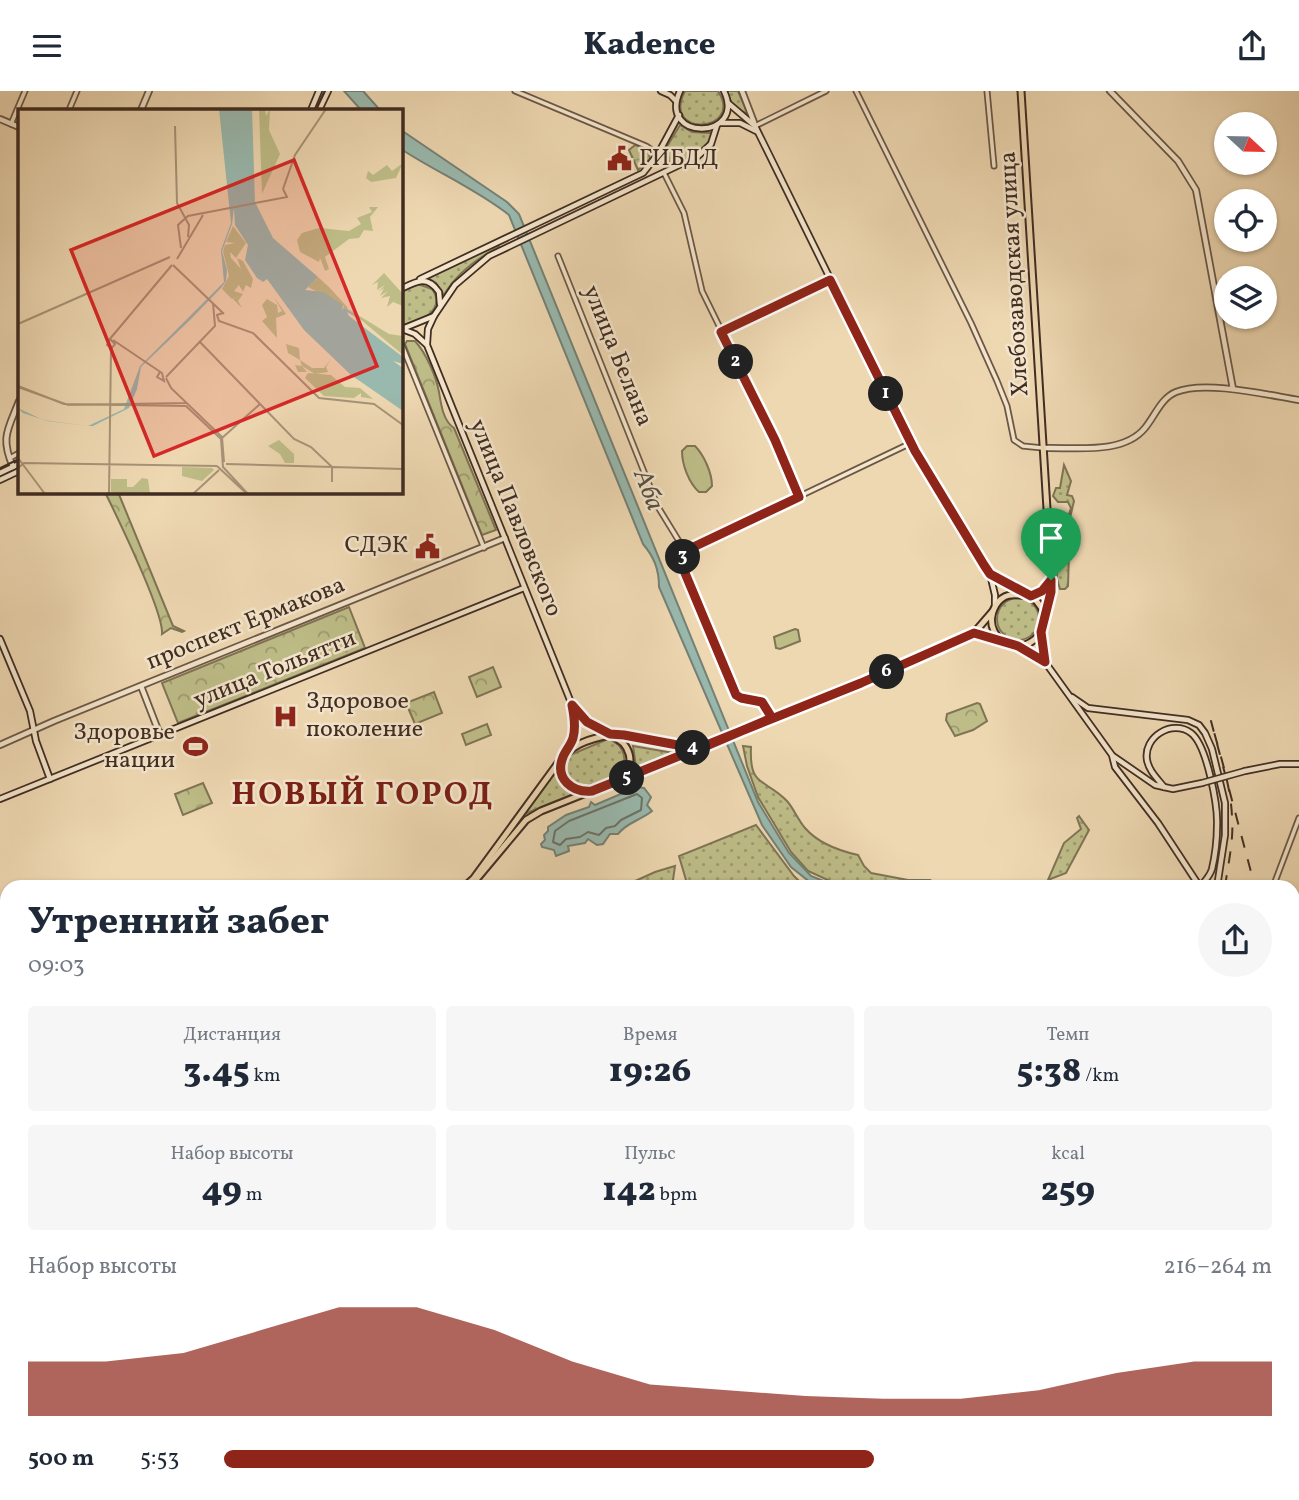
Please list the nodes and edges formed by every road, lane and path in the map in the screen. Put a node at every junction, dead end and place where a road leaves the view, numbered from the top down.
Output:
1 (25, 91) edge
2 (77, 91) edge
3 (149, 91) edge
4 (319, 91) edge
5 (328, 91) edge
6 (514, 91) edge
7 (661, 91) edge
8 (680, 91) edge
9 (724, 91) edge
10 (742, 91) edge
11 (826, 91) edge
12 (856, 91) edge
13 (986, 91) edge
14 (1021, 91) edge
15 (1110, 91) edge
16 (676, 102) junction
17 (728, 103) junction
18 (69, 109) edge
19 (141, 109) edge
20 (311, 109) edge
21 (320, 109) edge
22 (679, 115) junction
23 (0, 119) edge
24 (11, 124) junction
25 (718, 124) junction
26 (755, 126) junction
27 (18, 127) edge
28 (758, 133) junction
29 (658, 154) junction
30 (994, 166) dead end
31 (664, 173) junction
32 (558, 256) dead end
33 (420, 279) junction
34 (830, 280) junction
35 (402, 288) edge
36 (440, 305) junction
37 (434, 316) junction
38 (402, 329) edge
39 (721, 332) junction
40 (402, 345) edge
41 (427, 345) junction
42 (1233, 389) junction
43 (1299, 400) edge
44 (18, 404) edge
45 (911, 443) junction
46 (1043, 451) junction
47 (18, 454) edge
48 (10, 458) junction
49 (17, 469) edge
50 (0, 473) edge
51 (0, 479) edge
52 (799, 497) junction
53 (505, 538) junction
54 (484, 548) junction
55 (685, 551) junction
56 (990, 574) junction
57 (1051, 580) junction
58 (524, 589) junction
59 (1023, 593) junction
60 (1031, 596) junction
61 (994, 609) junction
62 (1045, 617) junction
63 (1041, 632) junction
64 (974, 633) junction
65 (0, 639) edge
66 (1003, 642) junction
67 (1018, 646) junction
68 (1045, 662) junction
69 (141, 685) junction
70 (1069, 695) junction
71 (572, 705) junction
72 (772, 718) junction
73 (34, 730) junction
74 (610, 734) junction
75 (160, 735) junction
76 (0, 745) edge
77 (699, 749) junction
78 (564, 754) junction
79 (1112, 755) junction
80 (1299, 764) edge
81 (50, 779) junction
82 (620, 780) junction
83 (1164, 787) junction
84 (592, 791) junction
85 (0, 799) edge
86 (1299, 818) edge
87 (472, 880) edge
88 (476, 880) edge
89 (1195, 880) edge
90 (1205, 880) edge
91 (1218, 880) edge
92 (1276, 880) edge

1 - 24 street
2 - 18 street
3 - 19 main road
4 - 20 main road
5 - 21 main road
6 - 29 street
7 - 16 main road
8 - 16 main road
9 - 17 main road
10 - 26 main road
11 - 26 street
12 - 46 street
13 - 30 street
14 - 46 main road, Хлебозаводская улица
15 - 42 main road
16 - 22 main road
17 - 25 main road
17 - 26 main road
22 - 25 main road
22 - 29 main road
23 - 24 main road
24 - 27 main road
25 - 28 main road
25 - 31 main road
26 - 28 main road
28 - 34 main road
29 - 33 main road
31 - 36 main road
31 - 39 street
32 - 55 street, улица Белана
33 - 35 main road
33 - 36 main road
34 - 39 street
34 - 45 main road
36 - 37 main road
37 - 38 main road
37 - 41 main road
38 - 41 main road
39 - 52 street
40 - 54 street
41 - 53 main road, улица Павловского
42 - 43 main road
42 - 46 main road
44 - 48 main road
45 - 52 street
45 - 56 main road
46 - 57 main road, Хлебозаводская улица
47 - 48 street
48 - 49 main road
49 - 50 main road
49 - 51 main road
52 - 55 street
53 - 54 main road, проспект Ермакова
53 - 58 main road, улица Павловского
54 - 69 main road, проспект Ермакова
55 - 72 street, улица Белана
56 - 59 main road
56 - 61 main road
57 - 60 main road
57 - 62 main road
58 - 71 main road, улица Павловского
58 - 75 main road, улица Тольятти
59 - 60 main road
59 - 61 main road
60 - 62 main road
61 - 64 main road
61 - 66 main road
62 - 63 main road
63 - 67 main road
63 - 68 main road
64 - 66 main road
64 - 72 main road
65 - 73 main road
66 - 67 main road
67 - 68 main road
68 - 70 main road
69 - 73 main road, проспект Ермакова
69 - 75 main road
70 - 79 main road
70 - 91 main road
71 - 74 main road, улица Павловского
71 - 78 main road, улица Павловского
72 - 77 main road
73 - 76 main road, проспект Ермакова
73 - 81 main road
74 - 77 main road
74 - 78 main road
74 - 82 main road
75 - 81 main road, улица Тольятти
77 - 82 main road
78 - 84 main road
78 - 87 main road
79 - 83 main road
79 - 89 main road
80 - 83 main road, bridge
81 - 85 main road, улица Тольятти
82 - 84 main road
83 - 90 main road
84 - 88 main road
86 - 92 street

